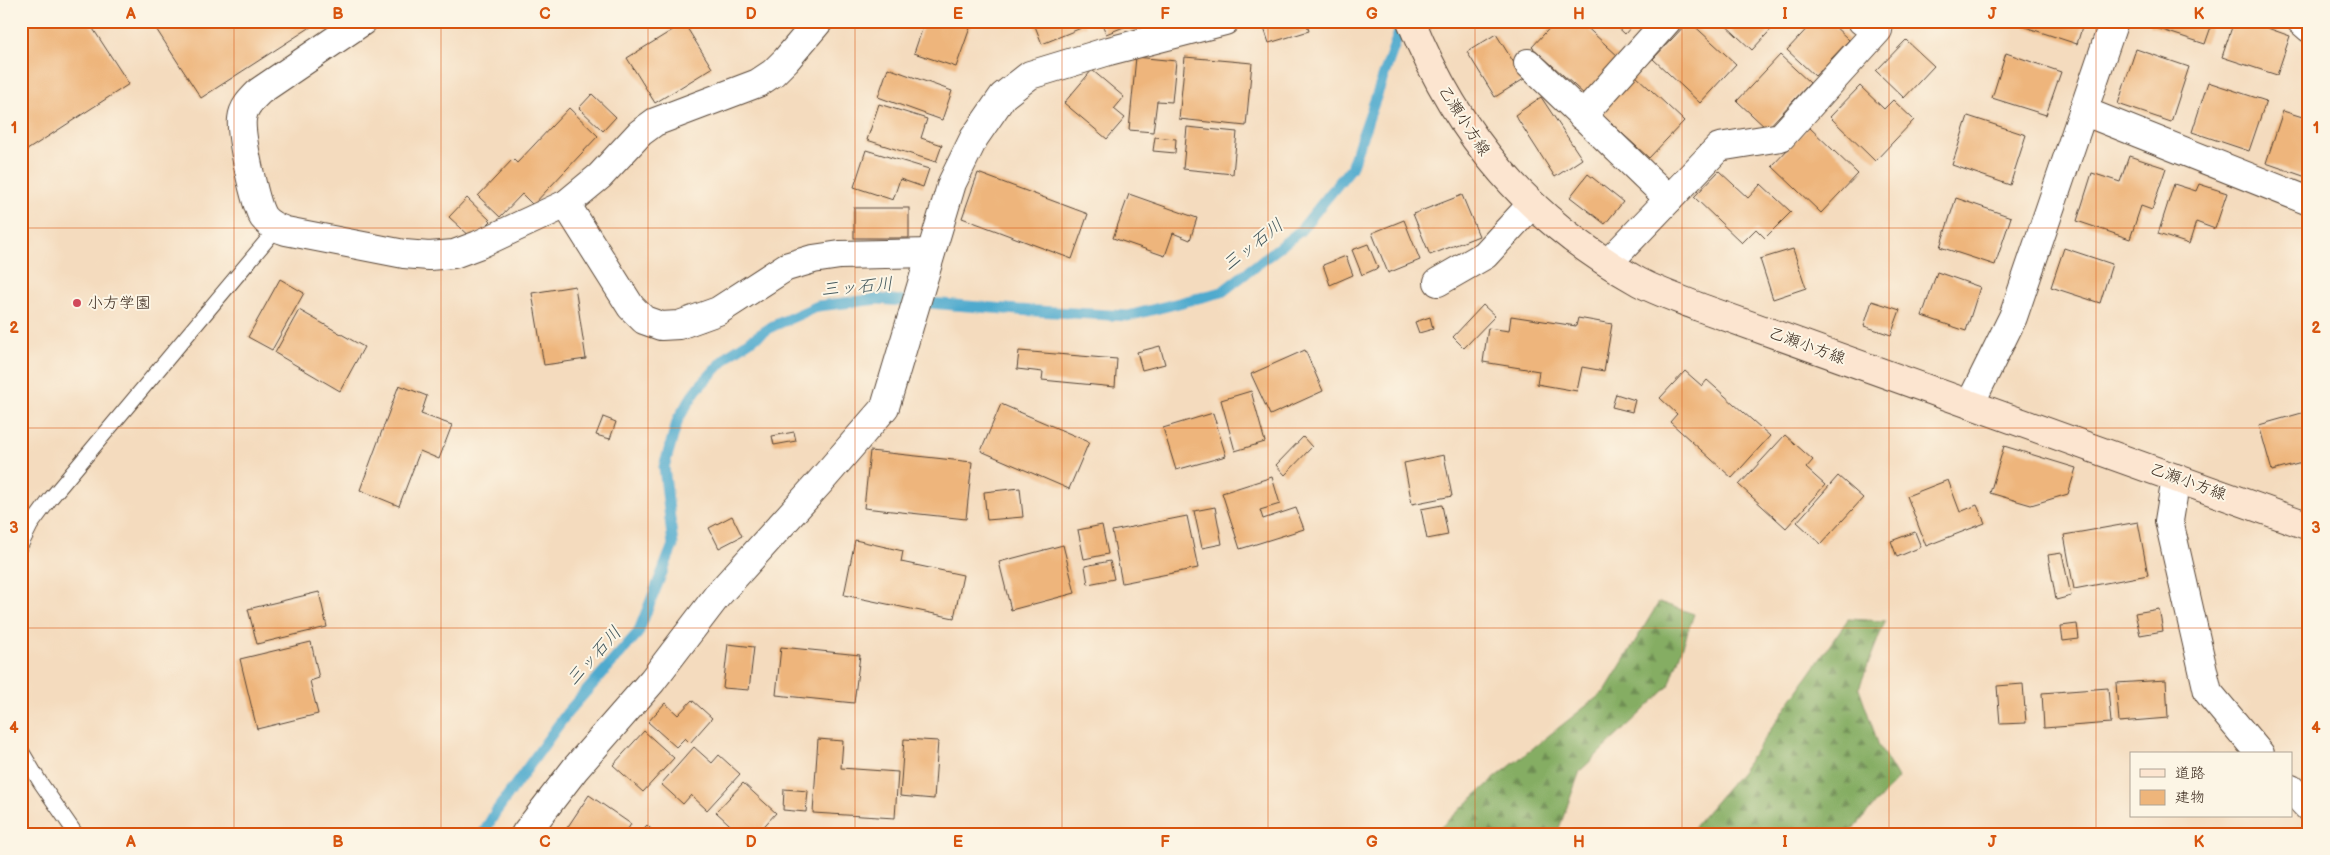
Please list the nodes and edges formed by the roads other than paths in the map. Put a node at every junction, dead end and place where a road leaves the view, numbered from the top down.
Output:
1 (363, 21) edge
2 (819, 21) edge
3 (1225, 21) edge
4 (1411, 21) edge
5 (1667, 21) edge
6 (1862, 21) edge
7 (2114, 21) edge
8 (2301, 21) edge
9 (2309, 28) edge
10 (1528, 63) dead end
11 (2083, 111) junction
12 (1582, 116) junction
13 (1669, 199) junction
14 (2309, 201) edge
15 (566, 204) junction
16 (1532, 204) junction
17 (277, 228) junction
18 (928, 259) junction
19 (1608, 263) junction
20 (1438, 282) dead end
21 (1970, 404) junction
22 (2176, 478) junction
23 (2309, 526) edge
24 (21, 545) edge
25 (21, 750) edge
26 (2258, 752) edge
27 (2292, 791) edge
28 (2309, 808) edge
29 (76, 834) edge
30 (525, 834) edge

1 - 17 street
2 - 15 street
3 - 18 street
4 - 16 main road, 乙瀬小方線
5 - 12 street
6 - 13 street
7 - 11 street
8 - 9 street
10 - 12 street
11 - 14 street
11 - 21 street
12 - 13 street
13 - 19 street
15 - 17 street
15 - 18 street
16 - 19 main road, 乙瀬小方線
16 - 20 street
17 - 24 lane
18 - 30 street
19 - 21 main road, 乙瀬小方線
21 - 22 main road, 乙瀬小方線
22 - 23 main road, 乙瀬小方線
22 - 26 street
25 - 29 lane
27 - 28 street

